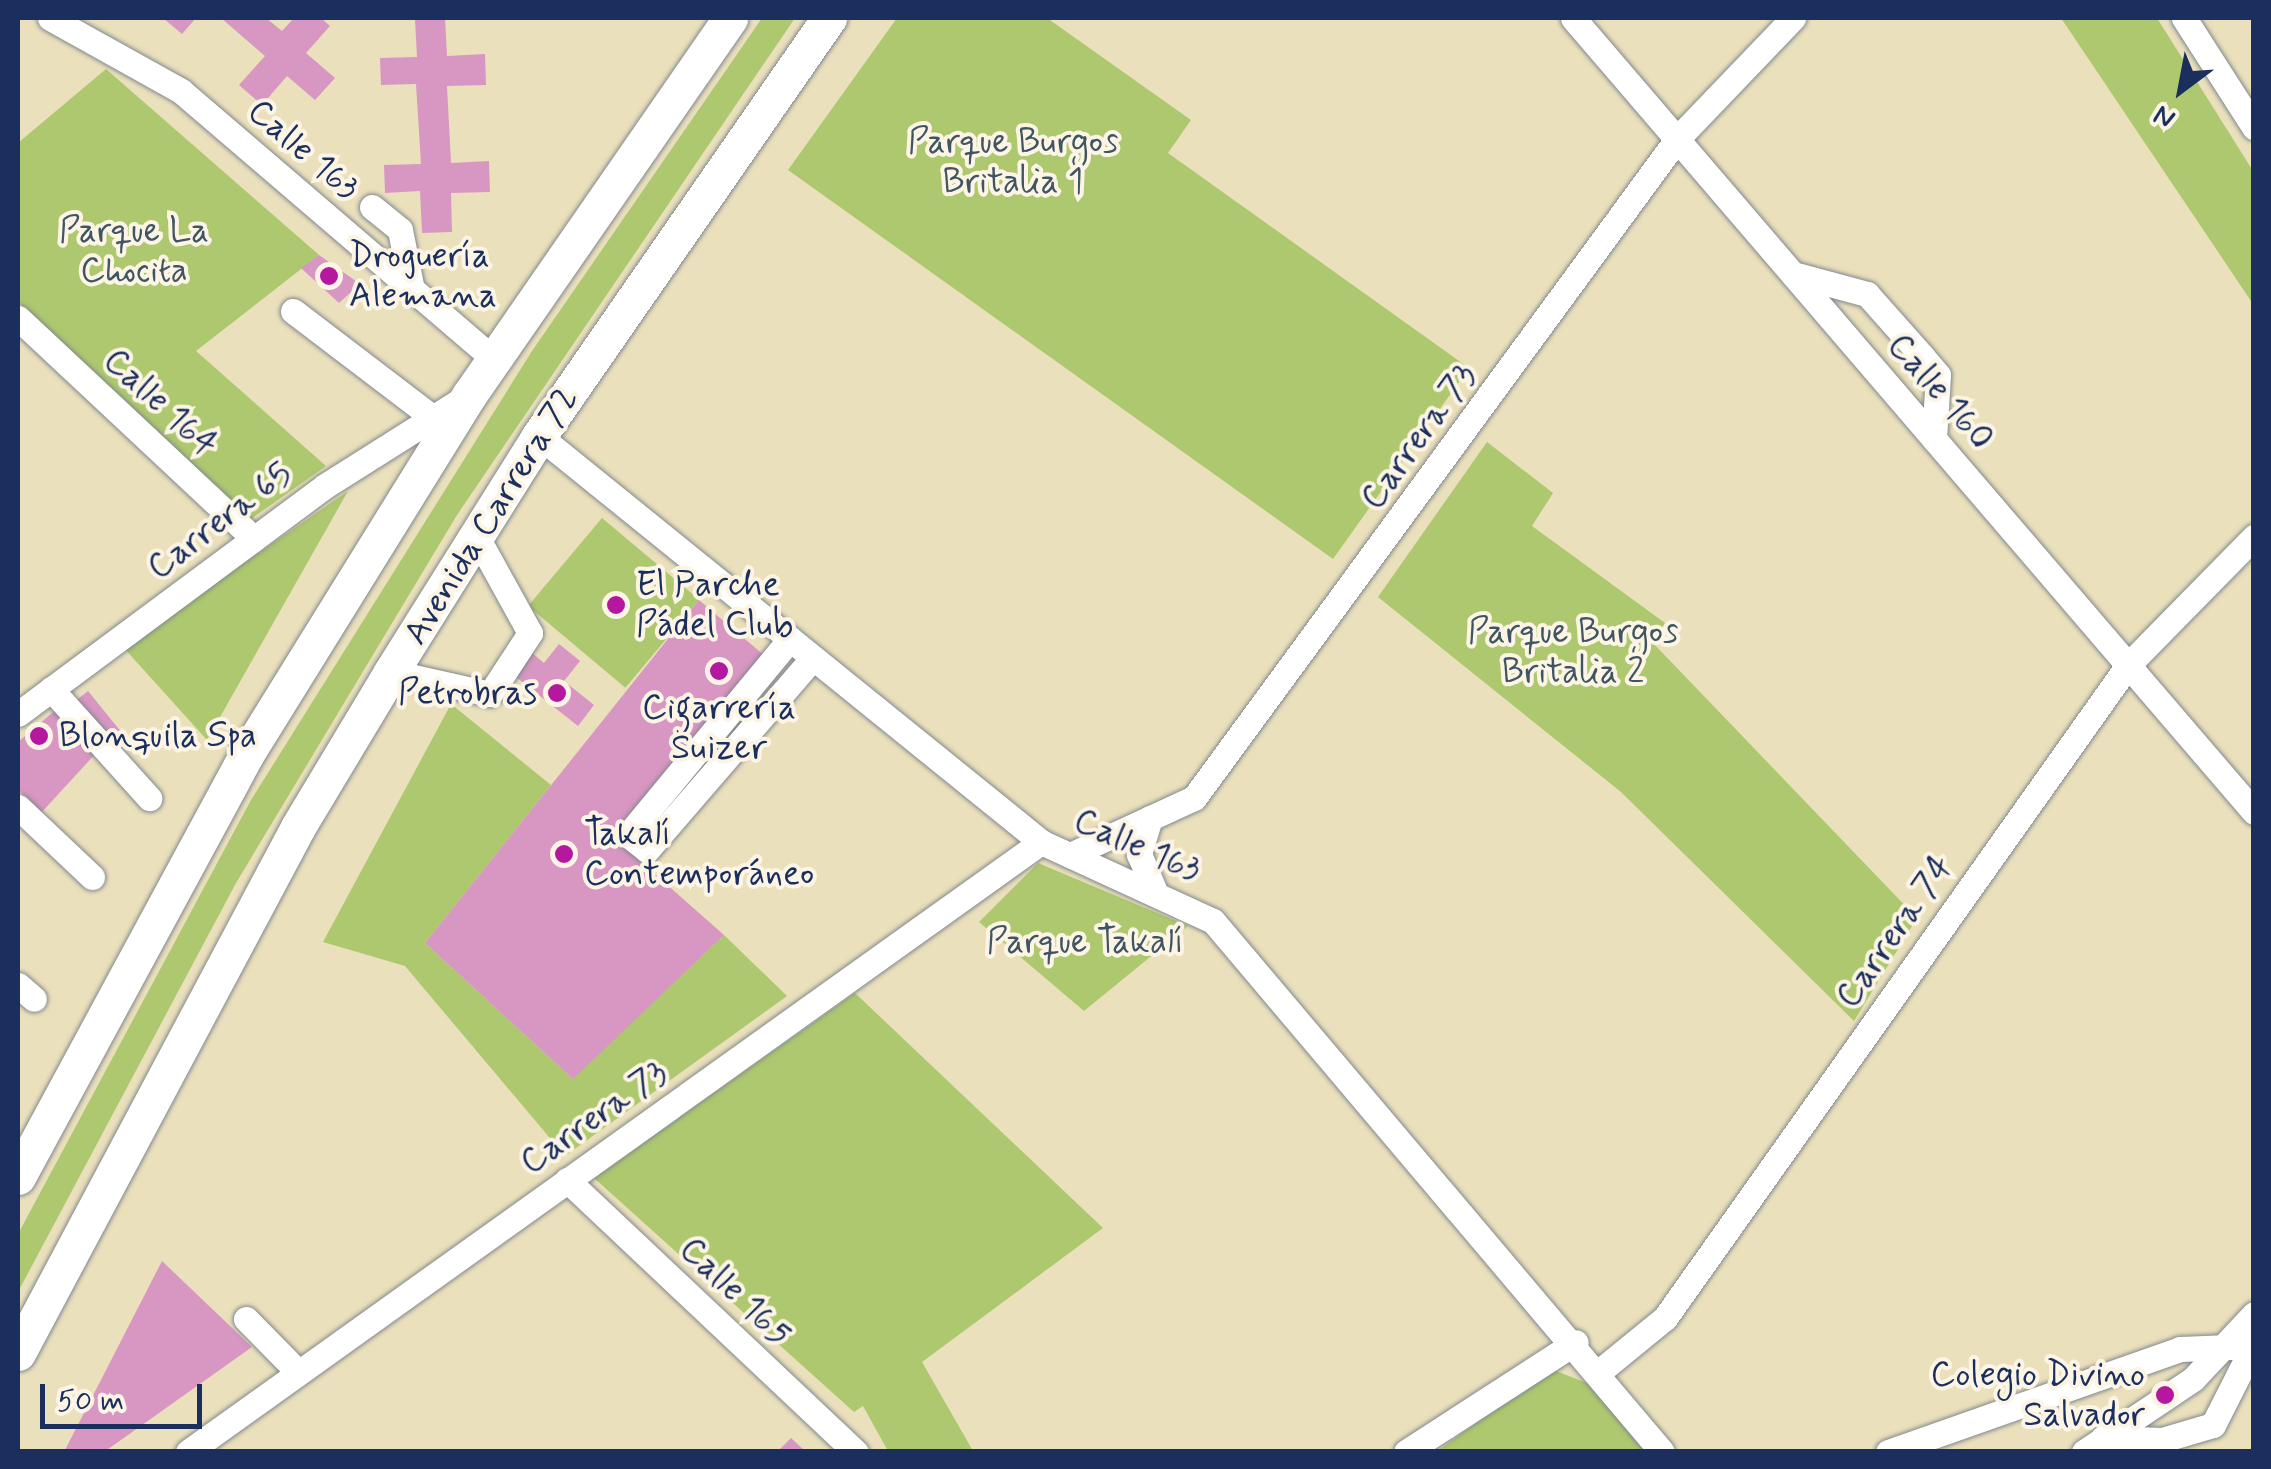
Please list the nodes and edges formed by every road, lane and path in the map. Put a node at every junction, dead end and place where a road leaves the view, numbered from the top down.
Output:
1 (50, 18) edge
2 (730, 18) edge
3 (829, 18) edge
4 (1573, 18) edge
5 (1793, 18) edge
6 (2184, 18) edge
7 (2254, 127) edge
8 (1677, 139) junction
9 (372, 207) dead end
10 (1792, 274) junction
11 (412, 290) junction
12 (293, 310) dead end
13 (18, 318) edge
14 (494, 359) junction
15 (470, 394) junction
16 (431, 416) junction
17 (539, 436) junction
18 (1934, 439) junction
19 (476, 535) junction
20 (2254, 537) edge
21 (254, 539) junction
22 (790, 639) junction
23 (813, 658) junction
24 (2128, 665) junction
25 (391, 672) junction
26 (52, 689) junction
27 (746, 692) junction
28 (768, 710) junction
29 (18, 714) edge
30 (149, 798) dead end
31 (18, 807) edge
32 (2254, 812) edge
33 (1150, 818) junction
34 (1042, 842) junction
35 (1070, 854) junction
36 (92, 877) dead end
37 (1154, 890) junction
38 (18, 1178) edge
39 (567, 1180) junction
40 (2254, 1314) edge
41 (246, 1319) dead end
42 (1576, 1342) junction
43 (2246, 1345) edge
44 (18, 1353) edge
45 (1600, 1371) junction
46 (298, 1372) junction
47 (2094, 1445) edge
48 (188, 1452) edge
49 (856, 1452) edge
50 (1406, 1452) edge
51 (1662, 1452) edge
52 (1888, 1452) edge

1 - 11 street, Calle 163
2 - 14 highway
3 - 17 highway, Avenida Carrera 72
4 - 8 street, Calle 160
5 - 8 street, Carrera 73
6 - 7 street
8 - 10 street, Calle 160
8 - 33 street, Carrera 73
9 - 11 street
10 - 18 street, Calle 160
10 - 18 street
11 - 14 street, Calle 163
12 - 16 street
13 - 21 street, Calle 164
14 - 15 highway
15 - 16 street, Carrera 65
15 - 38 highway
16 - 21 street, Carrera 65
17 - 19 highway, Avenida Carrera 72
17 - 22 street, Calle 163
18 - 24 street, Calle 160
19 - 25 highway, Avenida Carrera 72
19 - 25 street
20 - 24 street, Carrera 74
21 - 26 street, Carrera 65
22 - 23 street, Calle 163
22 - 27 street
23 - 28 street
23 - 34 street, Calle 163
24 - 32 street, Calle 160
24 - 45 street, Carrera 74
25 - 44 highway, Avenida Carrera 72
26 - 29 street, Carrera 65
26 - 30 street
27 - 28 street
27 - 28 street
31 - 36 street
33 - 35 street, Carrera 73
33 - 37 street
34 - 35 street, Calle 163
34 - 39 street, Carrera 73
35 - 37 street, Calle 163
37 - 42 street, Calle 163
39 - 46 street, Carrera 73
39 - 49 street, Calle 165
40 - 43 street
41 - 46 street
42 - 45 street, Calle 163
42 - 50 street
43 - 47 street
43 - 47 street
43 - 52 street
45 - 51 street, Calle 163
46 - 48 street, Carrera 73

